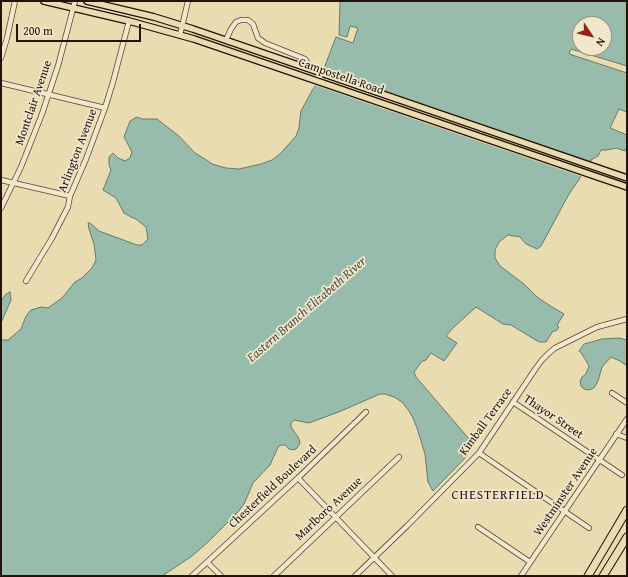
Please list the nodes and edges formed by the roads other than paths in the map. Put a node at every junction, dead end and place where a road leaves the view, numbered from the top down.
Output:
1 (15, 1) edge
2 (44, 1) edge
3 (75, 1) edge
4 (87, 1) edge
5 (188, 1) edge
6 (74, 8) junction
7 (129, 21) junction
8 (183, 25) junction
9 (180, 35) junction
10 (226, 40) junction
11 (1, 58) edge
12 (308, 64) dead end
13 (1, 83) edge
14 (49, 94) junction
15 (105, 108) junction
16 (627, 178) edge
17 (1, 180) edge
18 (14, 183) junction
19 (627, 187) edge
20 (70, 196) junction
21 (1, 208) edge
22 (26, 281) dead end
23 (627, 319) edge
24 (612, 393) dead end
25 (514, 402) junction
26 (627, 403) edge
27 (366, 412) dead end
28 (627, 419) edge
29 (616, 434) junction
30 (627, 438) edge
31 (479, 453) junction
32 (399, 457) dead end
33 (599, 459) junction
34 (622, 475) dead end
35 (298, 478) junction
36 (627, 510) edge
37 (565, 511) junction
38 (336, 517) junction
39 (478, 527) dead end
40 (589, 528) dead end
41 (627, 537) edge
42 (374, 558) junction
43 (530, 562) junction
44 (208, 563) junction
45 (192, 576) edge
46 (221, 576) edge
47 (274, 576) edge
48 (355, 576) edge
49 (392, 576) edge
50 (521, 576) edge
51 (588, 576) edge
52 (603, 576) edge

1 - 11 street
2 - 6 main road, Campostella Road
3 - 6 street, Montclair Avenue
4 - 8 main road, Campostella Road
5 - 8 street
6 - 7 main road, Campostella Road
6 - 14 street, Montclair Avenue
7 - 9 main road, Campostella Road
7 - 15 street, Arlington Avenue
8 - 9 street
8 - 10 main road, Campostella Road
9 - 19 main road, Campostella Road
10 - 12 street
10 - 16 main road, Campostella Road
13 - 14 street
14 - 15 street
14 - 18 street, Montclair Avenue
15 - 20 street, Arlington Avenue
17 - 18 street
18 - 20 street
18 - 21 street, Montclair Avenue
20 - 22 street, Arlington Avenue
23 - 25 street, Kimball Terrace
24 - 26 street
25 - 31 street, Kimball Terrace
25 - 33 street, Thayor Street
27 - 35 street, Chesterfield Boulevard
28 - 29 street, Westminster Avenue
29 - 30 street
29 - 33 street, Westminster Avenue
31 - 37 street
31 - 42 street, Kimball Terrace
32 - 38 street, Marlboro Avenue
33 - 34 street, Thayor Street
33 - 37 street, Westminster Avenue
35 - 38 street
35 - 44 street, Chesterfield Boulevard
36 - 51 highway
37 - 40 street
37 - 43 street, Westminster Avenue
38 - 42 street
38 - 47 street, Marlboro Avenue
39 - 43 street
41 - 52 highway
42 - 48 street, Kimball Terrace
42 - 49 street
43 - 50 street, Westminster Avenue
44 - 45 street, Chesterfield Boulevard
44 - 46 street

